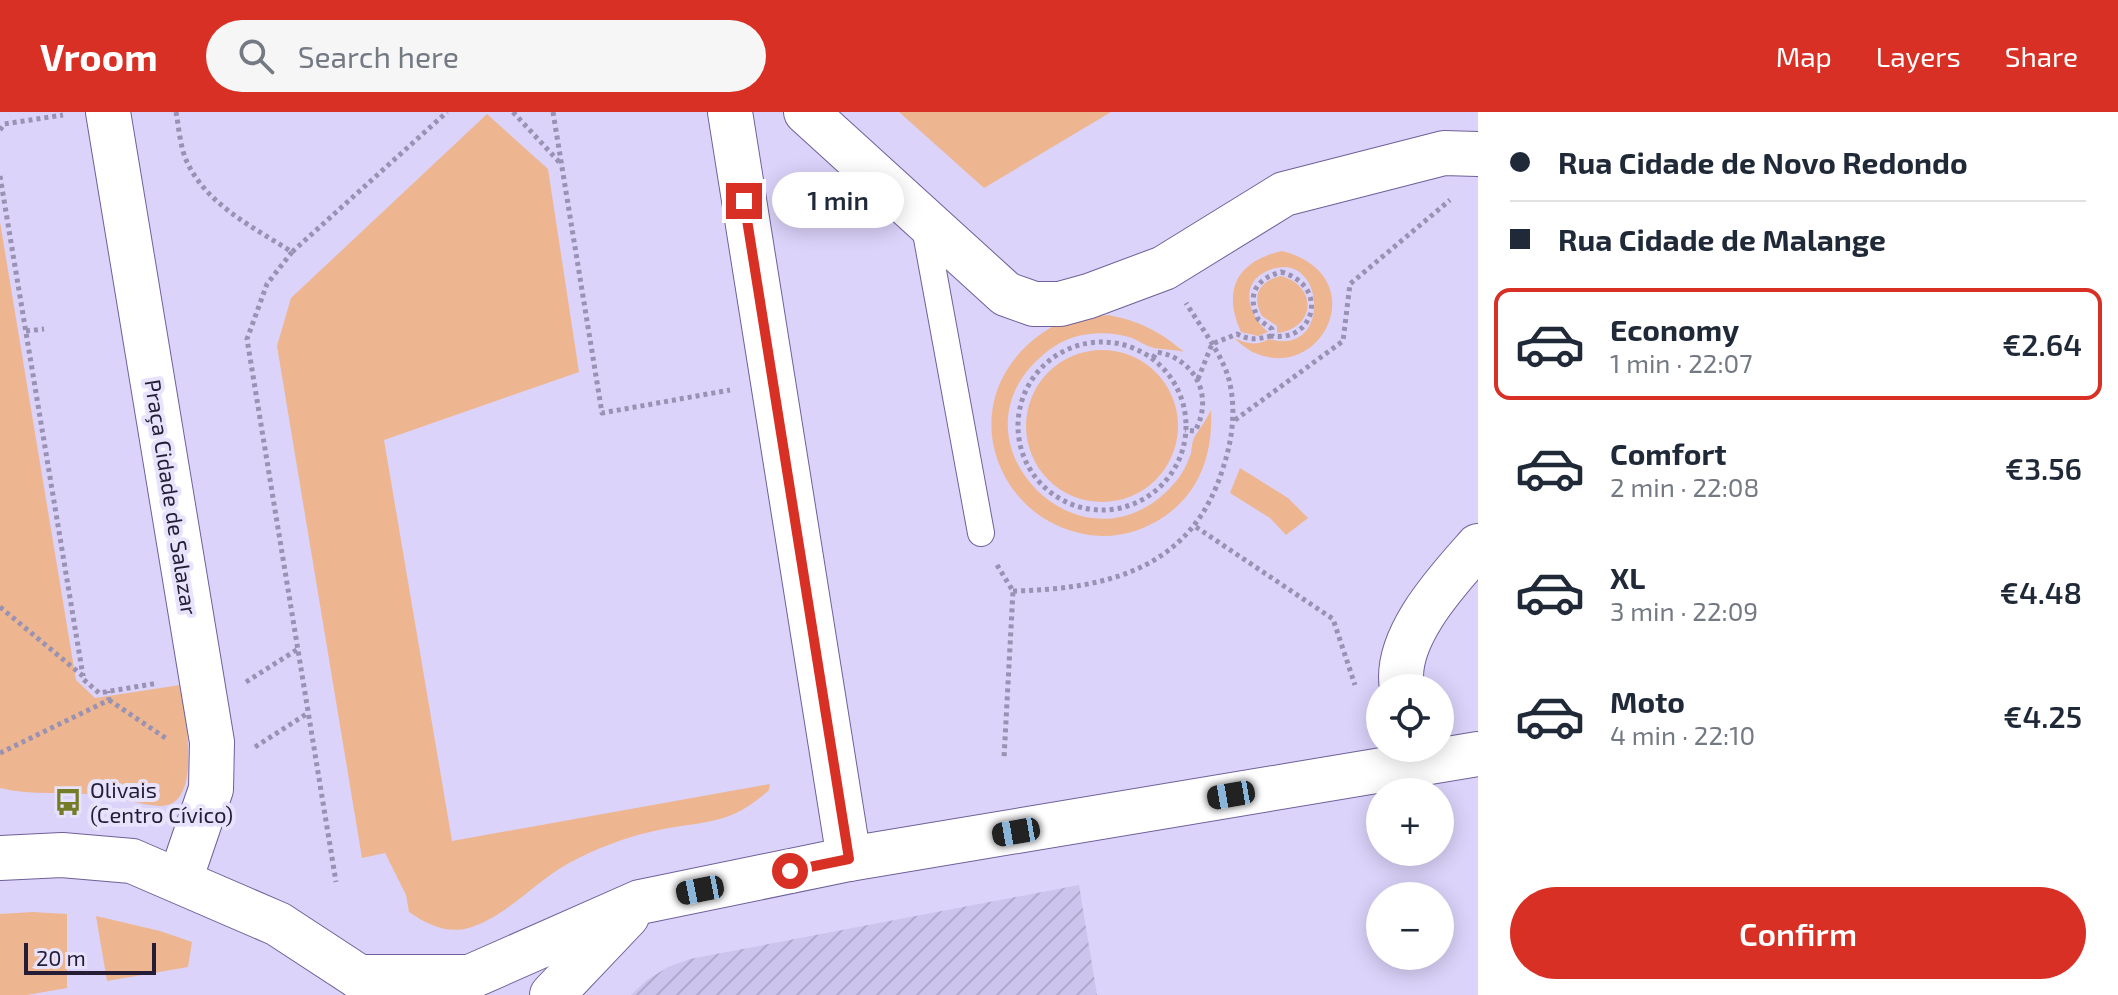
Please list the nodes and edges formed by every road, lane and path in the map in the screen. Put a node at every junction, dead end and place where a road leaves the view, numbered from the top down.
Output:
1 (108, 112) edge
2 (176, 112) edge
3 (447, 112) edge
4 (513, 112) edge
5 (553, 112) edge
6 (730, 112) edge
7 (806, 112) edge
8 (64, 114) dead end
9 (0, 130) edge
10 (1478, 154) edge
11 (562, 165) junction
12 (0, 176) edge
13 (1455, 195) dead end
14 (923, 218) junction
15 (292, 252) junction
16 (1186, 303) dead end
17 (44, 329) dead end
18 (26, 331) junction
19 (1272, 336) junction
20 (1212, 344) junction
21 (1152, 359) junction
22 (1198, 380) junction
23 (734, 389) dead end
24 (1234, 421) junction
25 (1185, 430) junction
26 (1196, 527) junction
27 (981, 533) dead end
28 (1478, 546) edge
29 (996, 563) dead end
30 (1013, 591) junction
31 (0, 607) edge
32 (298, 649) junction
33 (1401, 674) edge
34 (83, 676) junction
35 (169, 681) dead end
36 (244, 683) dead end
37 (108, 691) junction
38 (1358, 692) dead end
39 (109, 700) junction
40 (308, 713) junction
41 (170, 741) dead end
42 (252, 749) dead end
43 (0, 753) edge
44 (1478, 754) edge
45 (1454, 755) edge
46 (1004, 758) dead end
47 (1380, 762) edge
48 (0, 858) edge
49 (849, 859) junction
50 (180, 880) junction
51 (336, 882) dead end
52 (640, 902) junction
53 (370, 986) edge
54 (552, 995) edge

1 - 50 street, Praça Cidade de Salazar
2 - 15 path
3 - 15 path
4 - 11 path
5 - 11 path
6 - 49 street
7 - 14 street
8 - 9 path
10 - 14 street
11 - 23 path
12 - 18 path
13 - 24 path
14 - 27 lane
15 - 32 path
16 - 20 path
17 - 18 path
18 - 34 path
19 - 19 path
19 - 20 path
20 - 22 path
20 - 24 path
21 - 22 path
21 - 25 path
21 - 25 path
22 - 25 path
24 - 26 path
26 - 30 path
26 - 38 path
28 - 33 street
29 - 30 path
30 - 46 path
31 - 34 path
32 - 36 path
32 - 40 path
34 - 37 path
35 - 37 path
37 - 39 path
39 - 41 path
39 - 43 path
40 - 42 path
40 - 51 path
44 - 45 street
47 - 49 street
48 - 50 street
49 - 52 street
50 - 53 street
52 - 53 street
52 - 54 street

